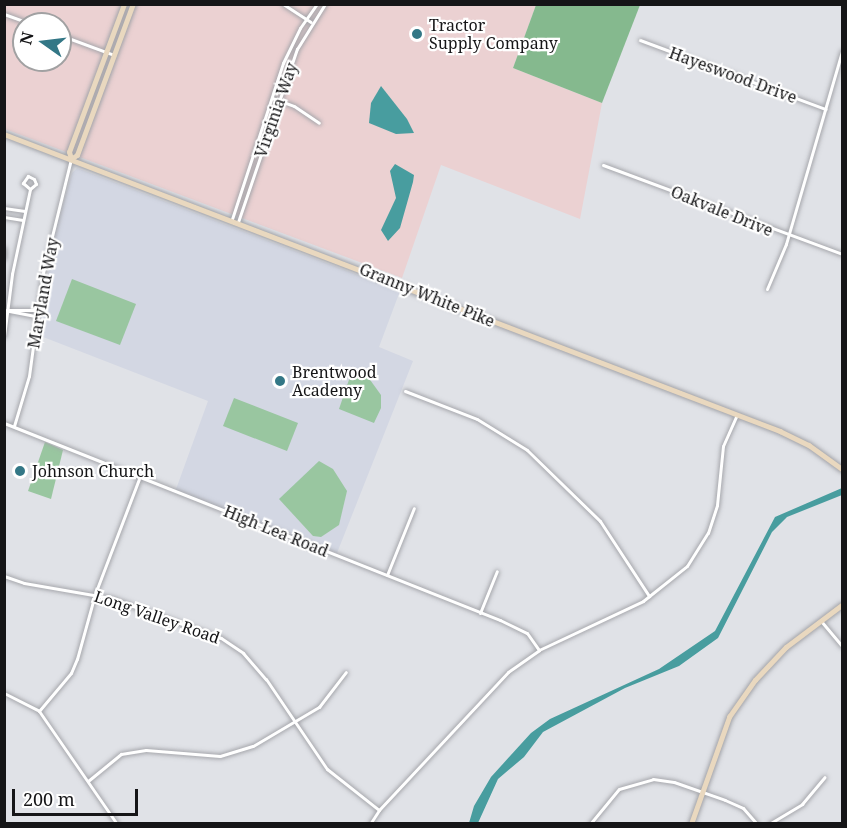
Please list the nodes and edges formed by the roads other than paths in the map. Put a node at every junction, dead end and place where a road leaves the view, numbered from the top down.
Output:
1 (124, 4) edge
2 (133, 4) edge
3 (283, 4) edge
4 (317, 4) edge
5 (325, 4) edge
6 (306, 19) junction
7 (311, 22) junction
8 (72, 39) edge
9 (640, 40) dead end
10 (843, 51) edge
11 (106, 52) junction
12 (114, 55) junction
13 (272, 98) junction
14 (279, 100) junction
15 (826, 109) junction
16 (319, 123) dead end
17 (4, 134) edge
18 (71, 159) junction
19 (603, 165) dead end
20 (30, 189) junction
21 (4, 208) edge
22 (25, 211) junction
23 (4, 217) edge
24 (232, 219) junction
25 (24, 220) junction
26 (238, 222) junction
27 (788, 237) junction
28 (4, 248) edge
29 (843, 254) edge
30 (5, 256) edge
31 (15, 256) junction
32 (767, 288) dead end
33 (6, 310) edge
34 (37, 310) junction
35 (36, 316) junction
36 (4, 336) edge
37 (405, 391) dead end
38 (737, 416) junction
39 (4, 423) edge
40 (14, 426) junction
41 (843, 469) edge
42 (139, 479) junction
43 (414, 508) dead end
44 (496, 572) dead end
45 (387, 575) junction
46 (4, 576) edge
47 (95, 594) junction
48 (649, 596) junction
49 (843, 605) edge
50 (480, 613) junction
51 (821, 621) junction
52 (843, 646) edge
53 (539, 650) junction
54 (346, 672) dead end
55 (4, 693) edge
56 (39, 711) junction
57 (294, 723) junction
58 (825, 777) dead end
59 (88, 781) junction
60 (702, 792) junction
61 (379, 810) junction
62 (117, 824) edge
63 (370, 824) edge
64 (590, 824) edge
65 (691, 824) edge
66 (757, 824) edge
67 (769, 824) edge

1 - 11 main road, Maryland Way
2 - 12 main road, Maryland Way
3 - 6 street
4 - 6 street, Virginia Way
5 - 7 street, Virginia Way
6 - 7 street
6 - 13 street, Virginia Way
7 - 14 street, Virginia Way
8 - 11 street
9 - 15 street, Hayeswood Drive
10 - 15 street
11 - 12 street
11 - 18 main road, Maryland Way
12 - 18 main road, Maryland Way
13 - 14 street
13 - 24 street, Virginia Way
14 - 16 street
14 - 26 street, Virginia Way
15 - 27 street
17 - 18 main road, Granny White Pike
18 - 24 main road, Granny White Pike
18 - 34 street, Maryland Way
19 - 27 street, Oakvale Drive
20 - 20 street
20 - 22 street
21 - 22 street
22 - 25 street
23 - 25 street
24 - 26 main road, Granny White Pike
25 - 31 street
26 - 38 main road, Granny White Pike
27 - 29 street, Oakvale Drive
27 - 32 street
28 - 30 street
30 - 31 street
31 - 33 street
33 - 34 street
33 - 35 street
33 - 36 street
34 - 35 street, Maryland Way
35 - 40 street, Maryland Way
37 - 48 street
38 - 41 main road, Granny White Pike
38 - 48 street
39 - 40 street, High Lea Road
40 - 42 street, High Lea Road
42 - 45 street, High Lea Road
42 - 47 street
43 - 45 street
44 - 50 street
45 - 50 street, High Lea Road
46 - 47 street, Long Valley Road
47 - 56 street
47 - 57 street, Long Valley Road
48 - 53 street
49 - 51 main road
50 - 53 street, High Lea Road
51 - 52 street
51 - 60 main road
53 - 61 street
54 - 57 street
55 - 56 street
56 - 59 street
57 - 59 street
57 - 61 street, Long Valley Road
58 - 67 street
59 - 62 street
60 - 64 street
60 - 65 main road
60 - 66 street
61 - 63 street

